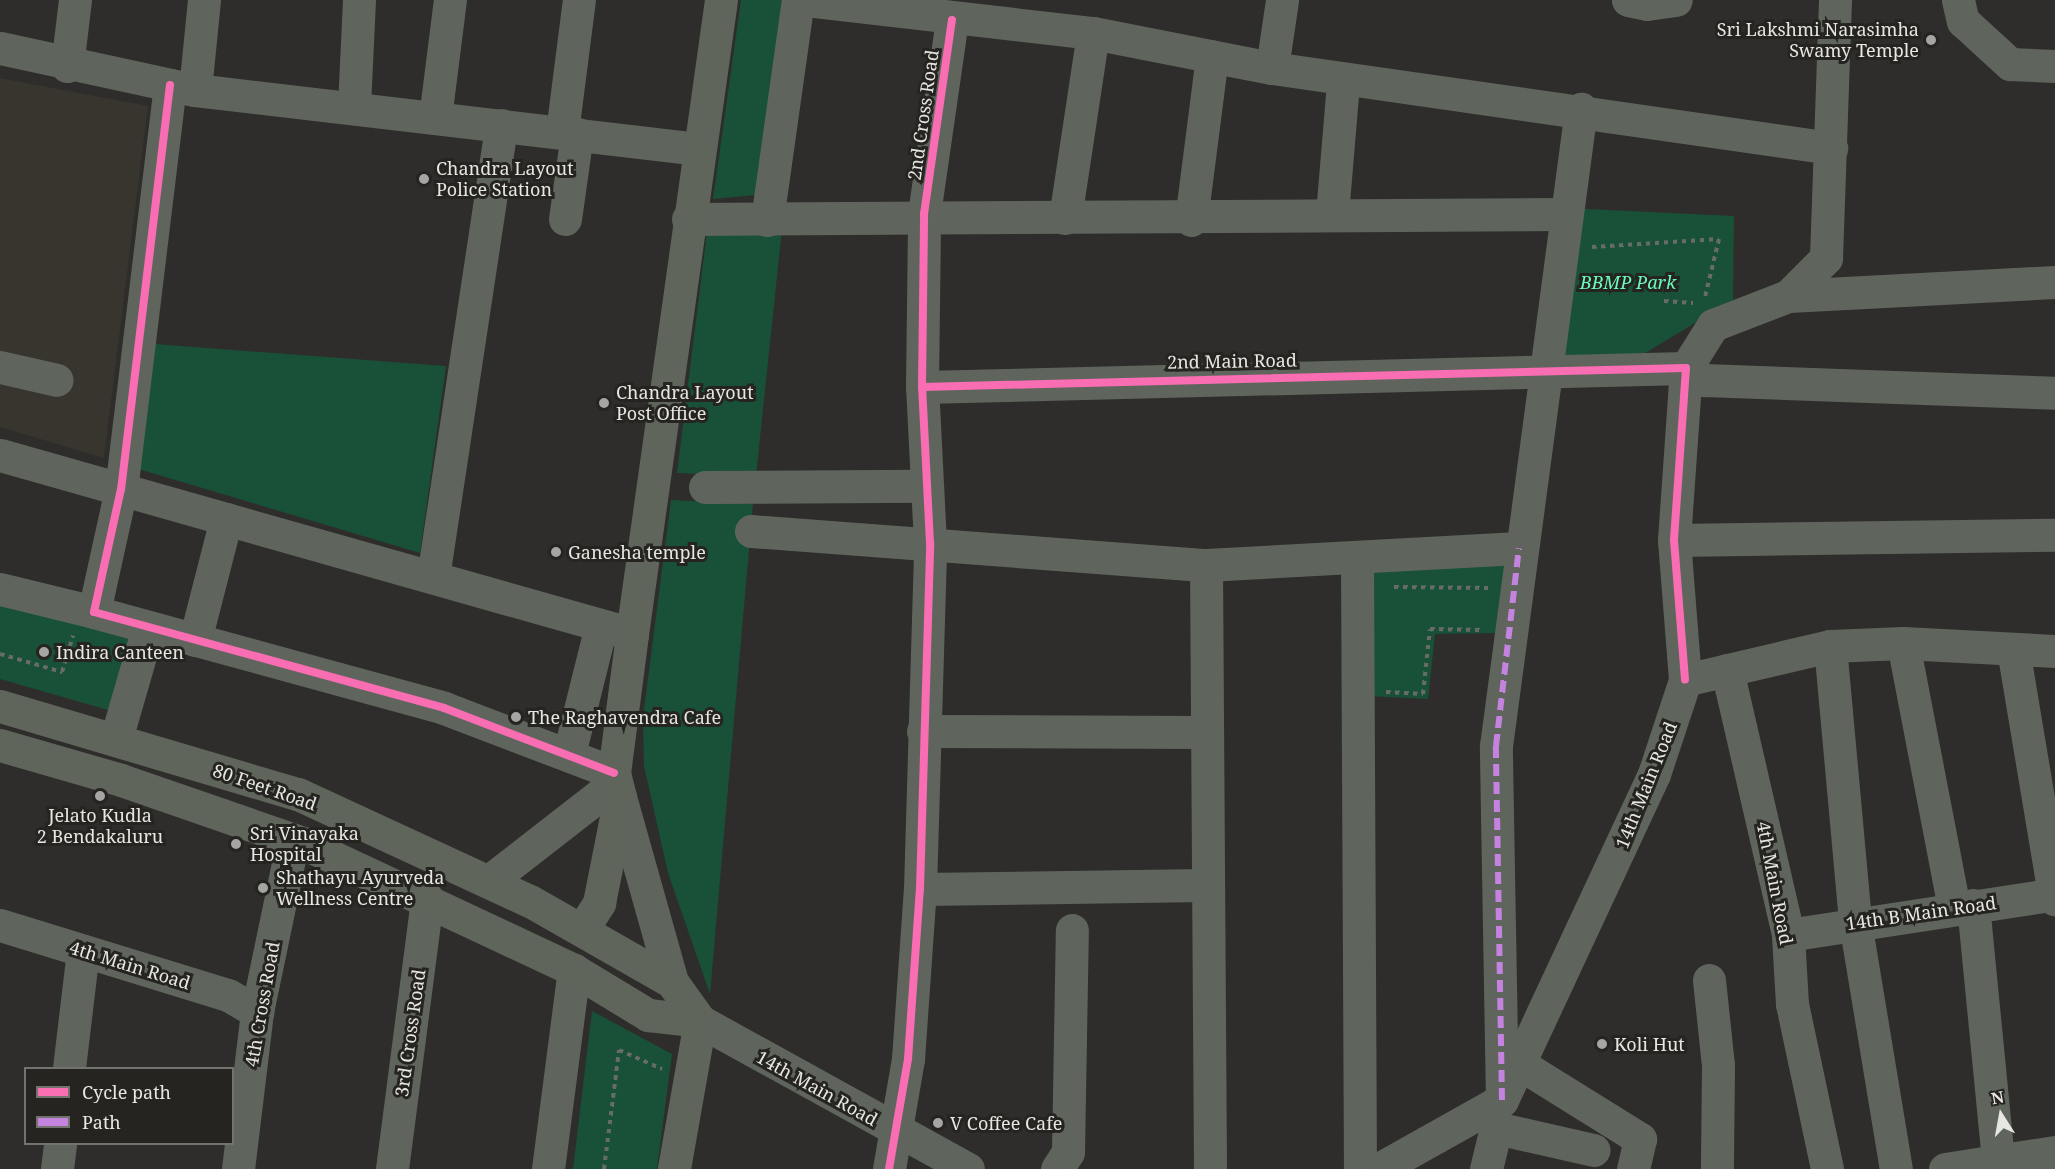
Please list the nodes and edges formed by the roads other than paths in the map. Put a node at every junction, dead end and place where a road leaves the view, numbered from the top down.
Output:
1 (75, 0) edge
2 (204, 0) edge
3 (359, 0) edge
4 (450, 0) edge
5 (579, 0) edge
6 (721, 0) edge
7 (798, 0) edge
8 (806, 0) edge
9 (1282, 0) edge
10 (1628, 0) edge
11 (1676, 0) edge
12 (1835, 0) edge
13 (1958, 0) edge
14 (952, 20) junction
15 (1093, 33) junction
16 (0, 48) edge
17 (1212, 56) junction
18 (67, 66) junction
19 (2055, 66) edge
20 (1272, 68) junction
21 (1343, 82) junction
22 (183, 87) junction
23 (354, 106) junction
24 (1581, 108) junction
25 (435, 118) junction
26 (501, 125) junction
27 (569, 133) junction
28 (1831, 148) junction
29 (698, 149) junction
30 (924, 214) junction
31 (1332, 214) junction
32 (1566, 214) junction
33 (1065, 218) junction
34 (564, 219) dead end
35 (688, 219) junction
36 (767, 220) junction
37 (1191, 220) junction
38 (2055, 282) edge
39 (1788, 296) junction
40 (0, 367) edge
41 (1686, 368) junction
42 (1543, 370) junction
43 (57, 380) dead end
44 (922, 387) junction
45 (2055, 393) edge
46 (0, 455) edge
47 (925, 486) junction
48 (705, 487) dead end
49 (121, 489) junction
50 (226, 519) junction
51 (751, 531) dead end
52 (2055, 535) edge
53 (1674, 540) junction
54 (930, 543) junction
55 (1519, 548) junction
56 (1206, 565) junction
57 (1357, 572) junction
58 (433, 577) junction
59 (0, 589) edge
60 (84, 624) junction
61 (148, 628) junction
62 (616, 630) junction
63 (195, 640) junction
64 (1903, 643) junction
65 (1830, 646) junction
66 (2013, 649) junction
67 (2055, 651) edge
68 (1727, 670) junction
69 (1685, 680) junction
70 (0, 706) edge
71 (923, 731) junction
72 (1204, 732) junction
73 (116, 739) junction
74 (0, 745) edge
75 (569, 754) junction
76 (612, 788) junction
77 (2045, 794) edge
78 (293, 840) junction
79 (489, 881) junction
80 (1205, 885) junction
81 (920, 890) junction
82 (2054, 896) edge
83 (428, 898) junction
84 (1963, 906) junction
85 (1855, 922) junction
86 (0, 925) edge
87 (583, 928) junction
88 (1072, 930) dead end
89 (1788, 935) junction
90 (83, 951) junction
91 (574, 970) junction
92 (1709, 980) dead end
93 (672, 982) junction
94 (257, 1012) junction
95 (700, 1022) junction
96 (1518, 1063) junction
97 (69, 1067) edge
98 (1502, 1100) junction
99 (1603, 1115) junction
100 (895, 1131) junction
101 (60, 1145) edge
102 (1419, 1156) edge
103 (2028, 1159) edge
104 (1592, 1160) edge
105 (57, 1169) edge
106 (238, 1169) edge
107 (392, 1169) edge
108 (548, 1169) edge
109 (674, 1169) edge
110 (889, 1169) edge
111 (968, 1169) edge
112 (1057, 1169) edge
113 (1210, 1169) edge
114 (1360, 1169) edge
115 (1380, 1169) edge
116 (1486, 1169) edge
117 (1633, 1169) edge
118 (1717, 1169) edge
119 (1827, 1169) edge
120 (1896, 1169) edge
121 (1945, 1169) edge

1 - 18 street
2 - 22 street
3 - 23 street
4 - 25 street
5 - 27 street
6 - 29 main road
7 - 36 street
8 - 14 street
9 - 20 street
10 - 11 street
12 - 28 street
13 - 19 street
14 - 15 street
14 - 30 street, 2nd Cross Road
15 - 17 street
15 - 33 street
16 - 18 street
17 - 20 street
17 - 37 street
18 - 22 street
20 - 21 street
21 - 24 street
21 - 31 street
22 - 23 street
22 - 49 street
23 - 25 street
24 - 28 street
24 - 32 street
25 - 26 street
26 - 27 street
26 - 58 street
27 - 29 street
27 - 34 street
28 - 39 street
29 - 35 main road
30 - 33 street
30 - 36 street
30 - 44 street, 2nd Cross Road
31 - 32 street
31 - 37 street
32 - 42 street
33 - 37 street
35 - 36 street
35 - 62 main road
38 - 39 street
39 - 41 street
40 - 43 street
41 - 42 street, 2nd Main Road
41 - 45 street
41 - 53 street
42 - 44 street, 2nd Main Road
42 - 55 street
44 - 47 street, 2nd Cross Road
46 - 49 street
47 - 48 street
47 - 54 street, 2nd Cross Road
49 - 50 street
49 - 60 street
50 - 58 street
50 - 63 street
51 - 54 street
52 - 53 street
53 - 69 street
54 - 56 street
54 - 71 street, 2nd Cross Road
55 - 57 street
55 - 98 street
56 - 57 street
56 - 72 street
57 - 114 street
58 - 62 street
59 - 60 street
60 - 61 street
61 - 63 street
61 - 73 street
62 - 75 street
62 - 76 main road
63 - 75 street
64 - 65 street
64 - 66 street
64 - 84 street
65 - 68 street
65 - 85 street
66 - 67 street
66 - 77 street
68 - 69 street
68 - 89 street, 4th Main Road
69 - 96 street, 14th Main Road
70 - 73 main road, 80 Feet Road
71 - 72 street
71 - 81 street, 2nd Cross Road
72 - 80 street
73 - 79 main road, 80 Feet Road
74 - 78 main road
75 - 76 street
76 - 79 street
76 - 87 main road
76 - 93 street
77 - 82 street
78 - 83 main road
78 - 94 street, 4th Cross Road
79 - 87 main road, 80 Feet Road
80 - 81 street
80 - 113 street
81 - 100 street, 2nd Cross Road
82 - 84 street, 14th B Main Road
83 - 91 main road
83 - 107 street, 3rd Cross Road
84 - 85 street, 14th B Main Road
84 - 103 street
85 - 89 street, 14th B Main Road
85 - 120 street
86 - 90 street, 4th Main Road
87 - 91 main road
87 - 93 main road, 80 Feet Road
88 - 112 street
89 - 119 street, 4th Main Road
90 - 94 street, 4th Main Road
90 - 97 street
91 - 95 main road
91 - 108 street
92 - 118 street
93 - 95 main road
94 - 106 street, 4th Cross Road
95 - 100 street, 14th Main Road
95 - 109 main road
96 - 98 street, 14th Main Road
96 - 99 street
98 - 102 street
99 - 104 street
99 - 117 street
100 - 110 street, 2nd Cross Road
100 - 111 street, 14th Main Road
101 - 105 street
102 - 115 street
103 - 121 street
104 - 116 street

